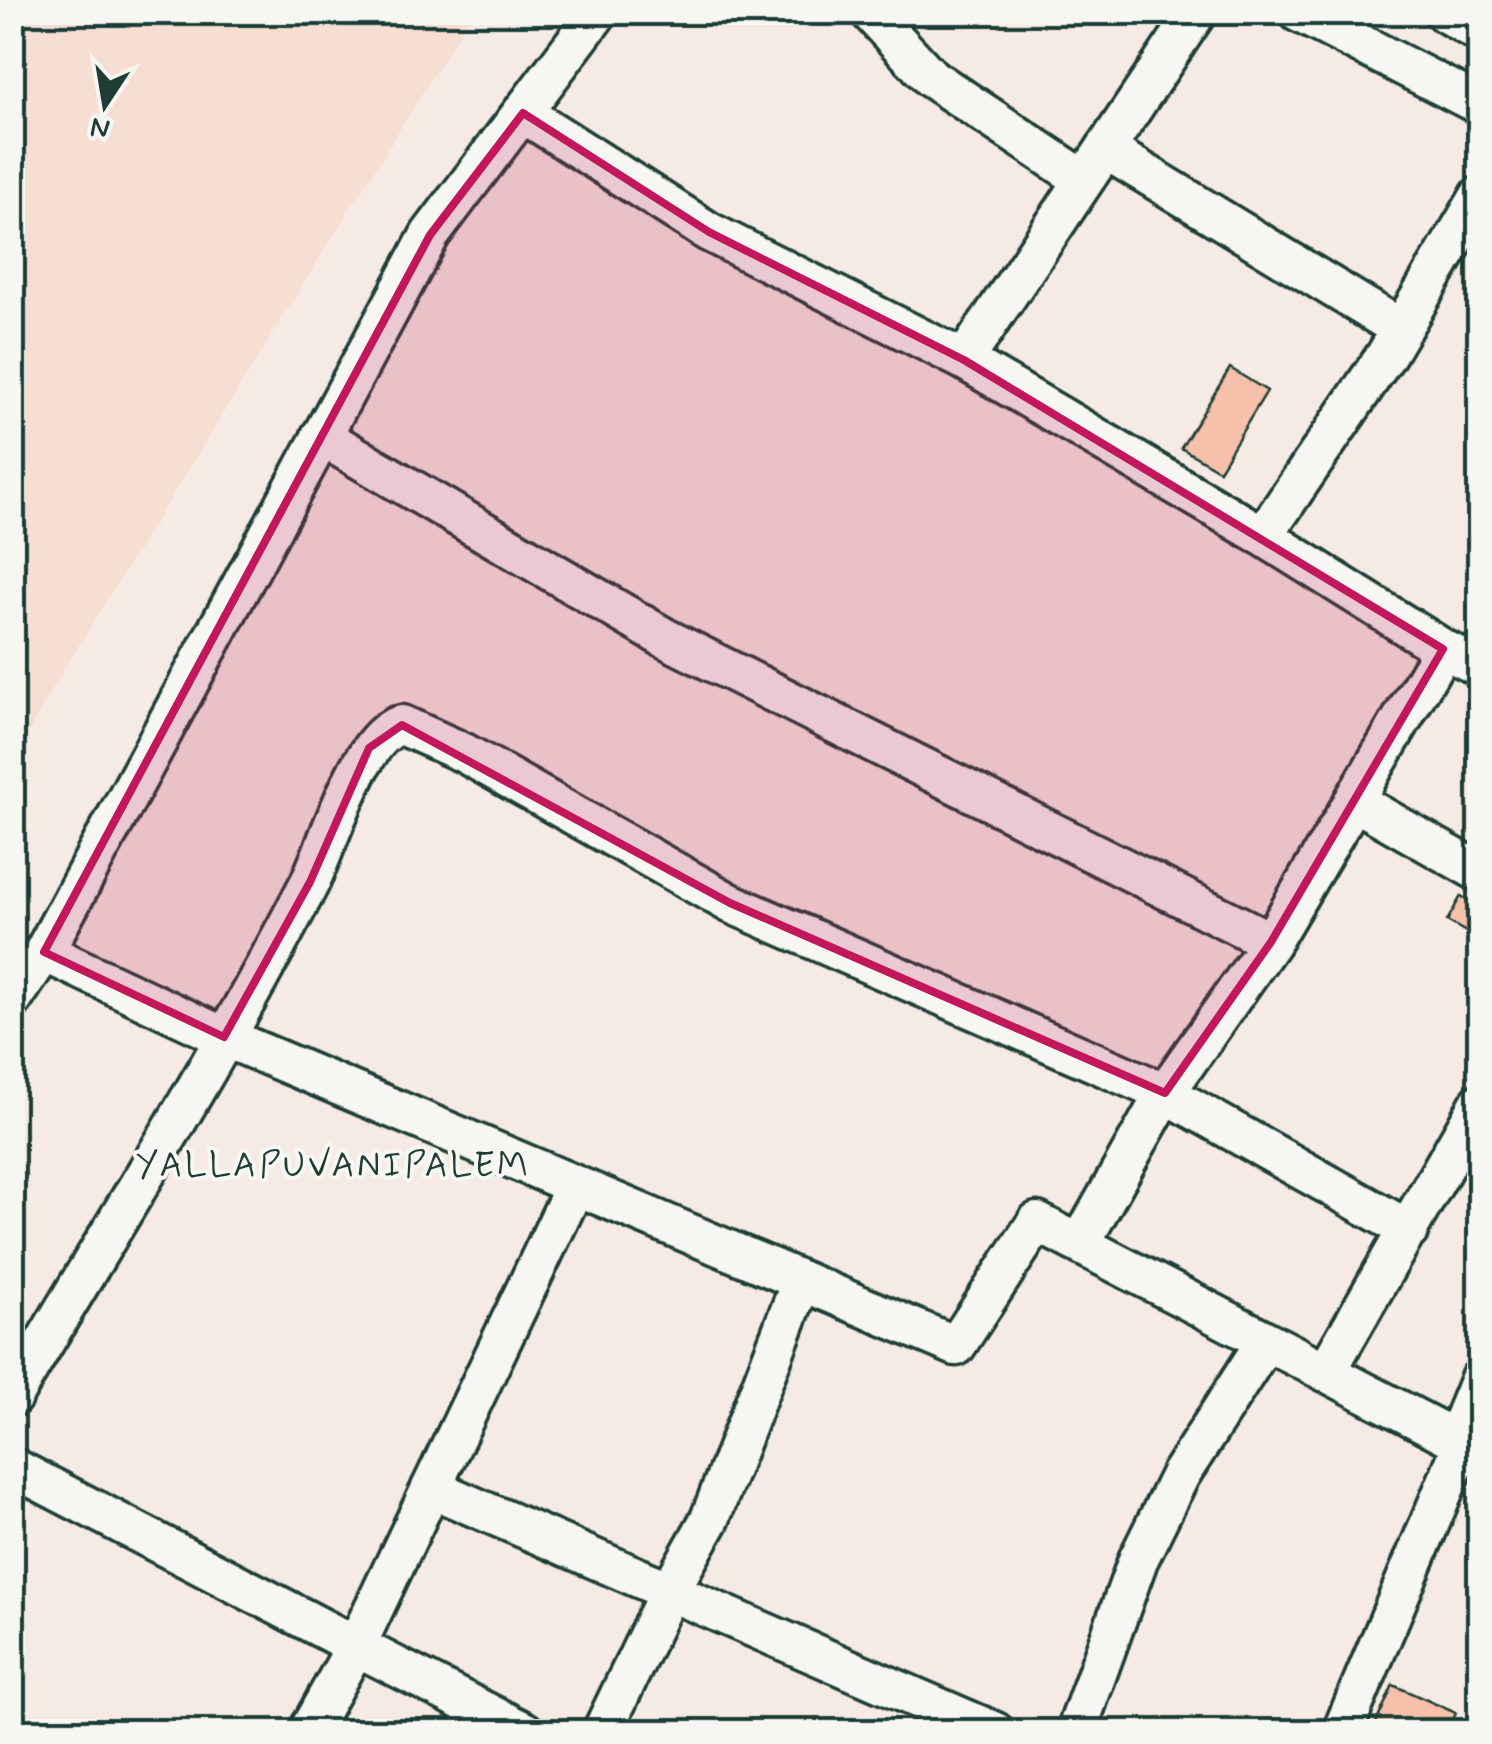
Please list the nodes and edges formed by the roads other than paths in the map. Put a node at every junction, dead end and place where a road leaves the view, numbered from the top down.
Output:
1 (598, 12) edge
2 (870, 12) edge
3 (1197, 12) edge
4 (1298, 12) edge
5 (1444, 12) edge
6 (1345, 23) edge
7 (1480, 33) edge
8 (1480, 105) edge
9 (523, 113) junction
10 (1095, 165) junction
11 (1480, 196) edge
12 (1401, 329) junction
13 (964, 360) junction
14 (322, 436) junction
15 (1264, 536) junction
16 (1443, 649) junction
17 (1480, 667) edge
18 (1356, 802) junction
19 (1474, 869) dead end
20 (1271, 942) junction
21 (44, 952) junction
22 (12, 1000) edge
23 (224, 1037) junction
24 (1165, 1093) junction
25 (1480, 1103) edge
26 (1468, 1150) edge
27 (576, 1186) junction
28 (1409, 1230) junction
29 (1080, 1244) junction
30 (802, 1282) junction
31 (1266, 1341) junction
32 (1326, 1372) junction
33 (1480, 1378) edge
34 (12, 1398) edge
35 (1466, 1445) edge
36 (12, 1467) edge
37 (431, 1488) junction
38 (669, 1592) junction
39 (356, 1646) junction
40 (308, 1732) edge
41 (525, 1732) edge
42 (602, 1732) edge
43 (994, 1732) edge
44 (1076, 1732) edge
45 (1342, 1732) edge

1 - 9 street
2 - 10 street
3 - 10 street
4 - 6 street
5 - 7 street
6 - 8 street
9 - 13 street
9 - 14 street
10 - 12 street
10 - 13 street
11 - 12 street
12 - 15 street
13 - 15 street
14 - 20 street
14 - 21 street
15 - 16 street
16 - 17 street
16 - 18 street
18 - 19 street
18 - 20 street
20 - 24 street
21 - 22 street
21 - 23 street
23 - 24 street
23 - 27 street
23 - 34 street
24 - 28 street
24 - 29 street
25 - 26 street
26 - 28 street
27 - 30 street
27 - 37 street
28 - 32 street
29 - 30 street
29 - 31 street
30 - 38 street
31 - 32 street
31 - 44 street
32 - 35 street
33 - 35 street
35 - 45 street
36 - 39 street
37 - 38 street
37 - 39 street
38 - 42 street
38 - 43 street
39 - 40 street
39 - 41 street

